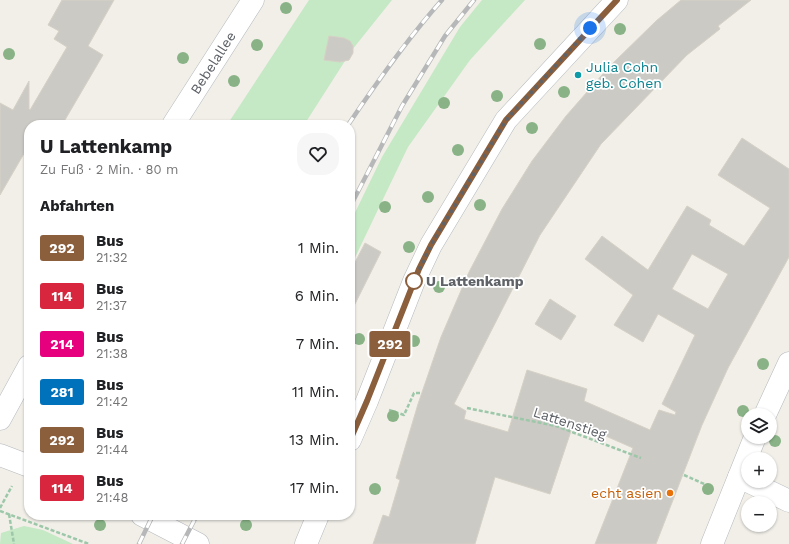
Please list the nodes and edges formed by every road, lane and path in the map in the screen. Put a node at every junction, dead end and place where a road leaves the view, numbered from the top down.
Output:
1 (253, 0) edge
2 (617, 0) edge
3 (176, 120) edge
4 (789, 363) edge
5 (24, 375) edge
6 (422, 394) dead end
7 (367, 401) junction
8 (467, 408) dead end
9 (768, 408) edge
10 (0, 419) edge
11 (355, 429) edge
12 (752, 444) edge
13 (0, 455) edge
14 (641, 458) dead end
15 (24, 464) edge
16 (739, 477) junction
17 (789, 501) edge
18 (0, 511) edge
19 (9, 514) junction
20 (24, 520) edge
21 (25, 520) edge
22 (152, 520) edge
23 (316, 520) edge
24 (14, 544) edge
25 (89, 544) edge
26 (198, 544) edge
27 (306, 544) edge
28 (712, 544) edge

1 - 3 street, Bebelallee
2 - 7 street
4 - 9 street
5 - 10 street
6 - 7 path
7 - 11 street
8 - 14 path, Lattenstieg
12 - 16 street
13 - 15 street
16 - 17 street
16 - 28 street
18 - 19 path
19 - 20 path
19 - 24 path
21 - 25 path
22 - 26 street
23 - 27 street

